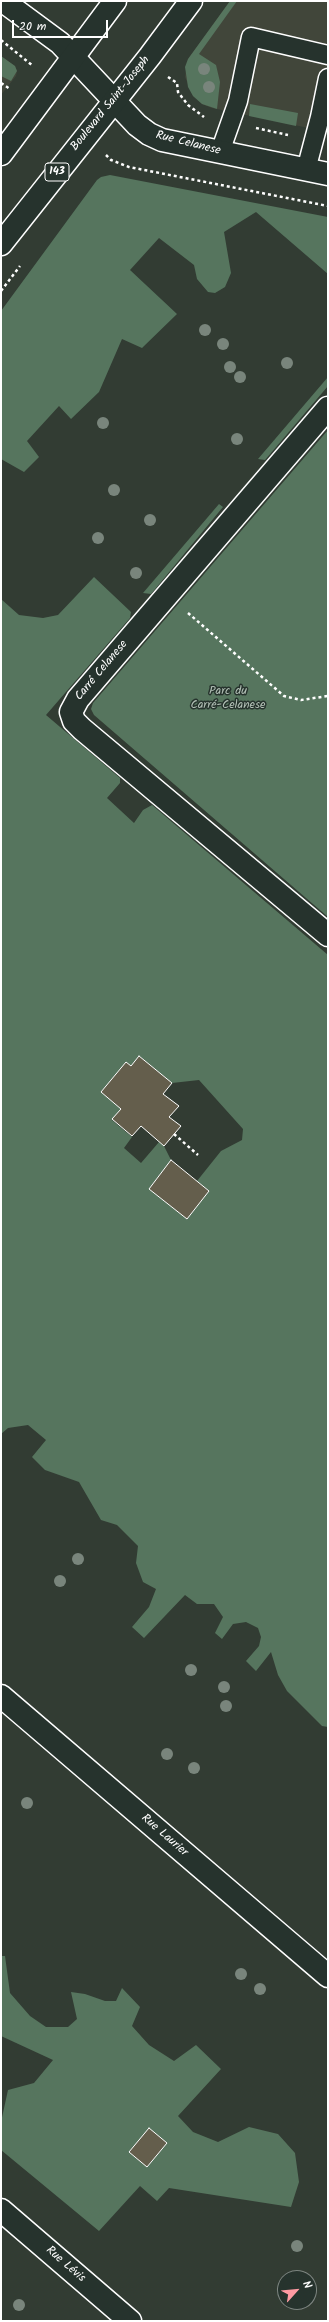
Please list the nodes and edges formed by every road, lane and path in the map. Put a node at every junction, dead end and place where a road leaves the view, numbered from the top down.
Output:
1 (3, 1) edge
2 (115, 1) edge
3 (191, 1) edge
4 (1, 40) edge
5 (328, 55) edge
6 (73, 56) junction
7 (34, 66) dead end
8 (328, 78) edge
9 (1, 83) edge
10 (177, 83) dead end
11 (10, 89) dead end
12 (114, 100) junction
13 (206, 118) dead end
14 (254, 128) dead end
15 (293, 136) dead end
16 (220, 152) junction
17 (1, 154) edge
18 (111, 160) dead end
19 (306, 170) junction
20 (328, 174) edge
21 (328, 206) edge
22 (1, 244) edge
23 (328, 408) edge
24 (167, 595) junction
25 (328, 696) edge
26 (328, 935) edge
27 (174, 1134) dead end
28 (198, 1155) dead end
29 (1, 1696) edge
30 (328, 1976) edge
31 (1, 2210) edge
32 (130, 2321) edge

1 - 6 street, Rue Celanese
2 - 6 street
3 - 12 street, Boulevard Saint-Joseph / 143
4 - 7 path
5 - 16 lane
6 - 12 street, Rue Celanese
6 - 17 street
8 - 19 lane
9 - 11 path
10 - 13 path
12 - 16 street, Rue Celanese
12 - 22 street, Boulevard Saint-Joseph / 143
14 - 15 path
16 - 19 street, Rue Celanese
18 - 21 path
19 - 20 street, Rue Celanese
23 - 24 street, Carré Celanese
24 - 25 path
24 - 26 street, Carré Celanese
27 - 28 path
29 - 30 street, Rue Laurier
31 - 32 street, Rue Lévis

